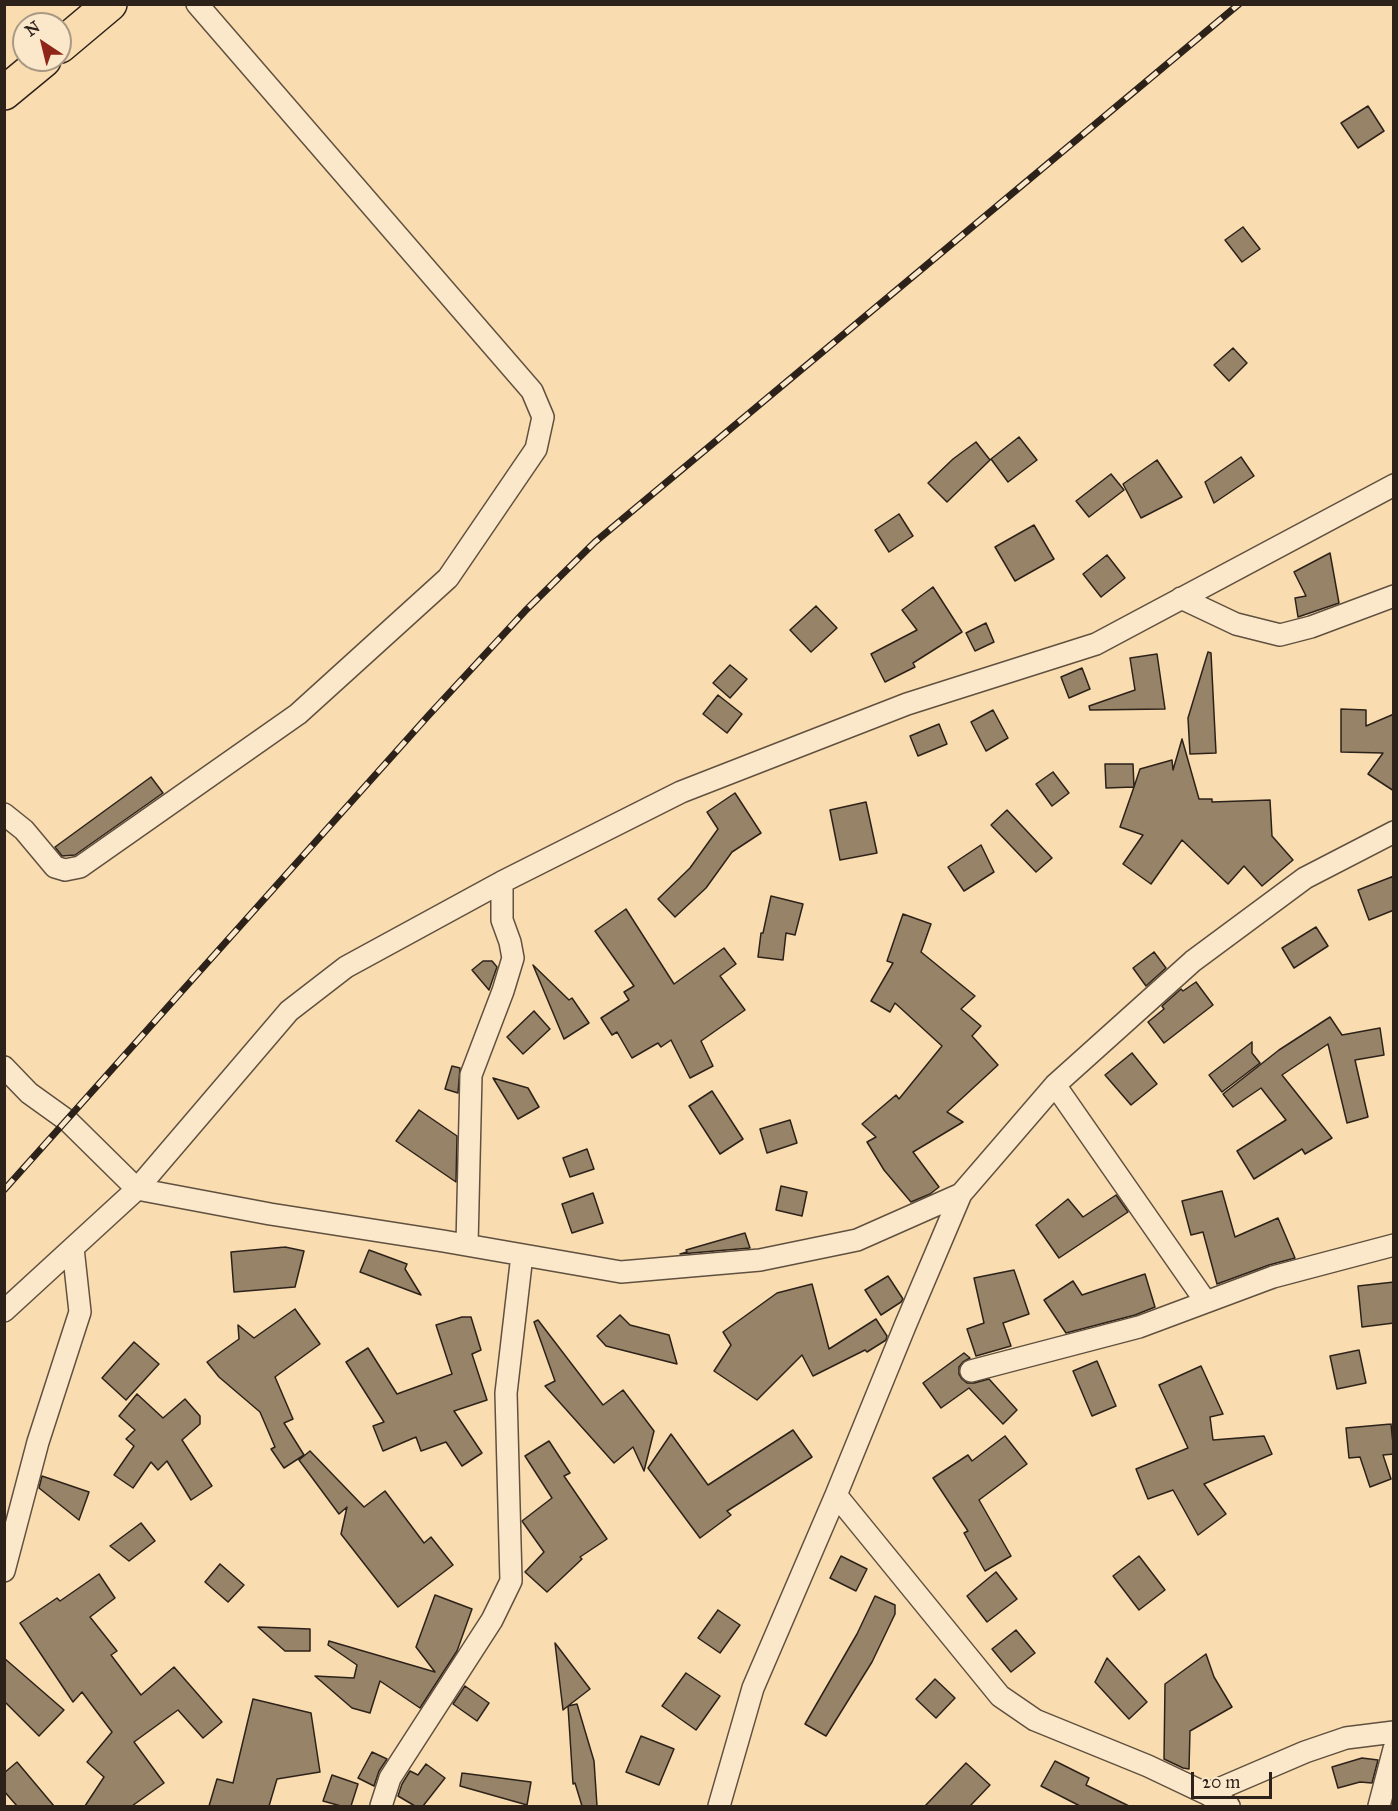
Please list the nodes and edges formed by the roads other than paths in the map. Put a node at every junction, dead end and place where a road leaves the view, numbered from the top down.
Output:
1 (110, 4) edge
2 (197, 4) edge
3 (72, 36) edge
4 (28, 72) edge
5 (6, 88) edge
6 (1394, 485) edge
7 (1394, 596) edge
8 (1181, 598) junction
9 (4, 814) edge
10 (1394, 832) edge
11 (502, 882) junction
12 (4, 1067) edge
13 (1056, 1085) junction
14 (137, 1189) junction
15 (961, 1194) junction
16 (467, 1245) junction
17 (1394, 1245) edge
18 (73, 1248) junction
19 (522, 1255) junction
20 (1206, 1302) junction
21 (4, 1311) edge
22 (971, 1371) dead end
23 (836, 1495) junction
24 (4, 1571) edge
25 (1394, 1732) edge
26 (1394, 1749) edge
27 (1207, 1794) junction
28 (381, 1806) edge
29 (719, 1806) edge
30 (1229, 1806) edge
31 (1379, 1806) edge

1 - 3 highway
2 - 9 street
4 - 5 highway
6 - 8 street
7 - 8 street
8 - 11 street
10 - 13 street
11 - 14 street
11 - 16 street
12 - 14 street
13 - 15 street
13 - 20 street
14 - 16 street
14 - 18 street
15 - 19 street
15 - 23 street
16 - 19 street
17 - 20 street
18 - 21 street
18 - 24 street
19 - 28 street
20 - 22 street
23 - 27 street
23 - 29 street
25 - 27 street
26 - 31 street
27 - 30 street

